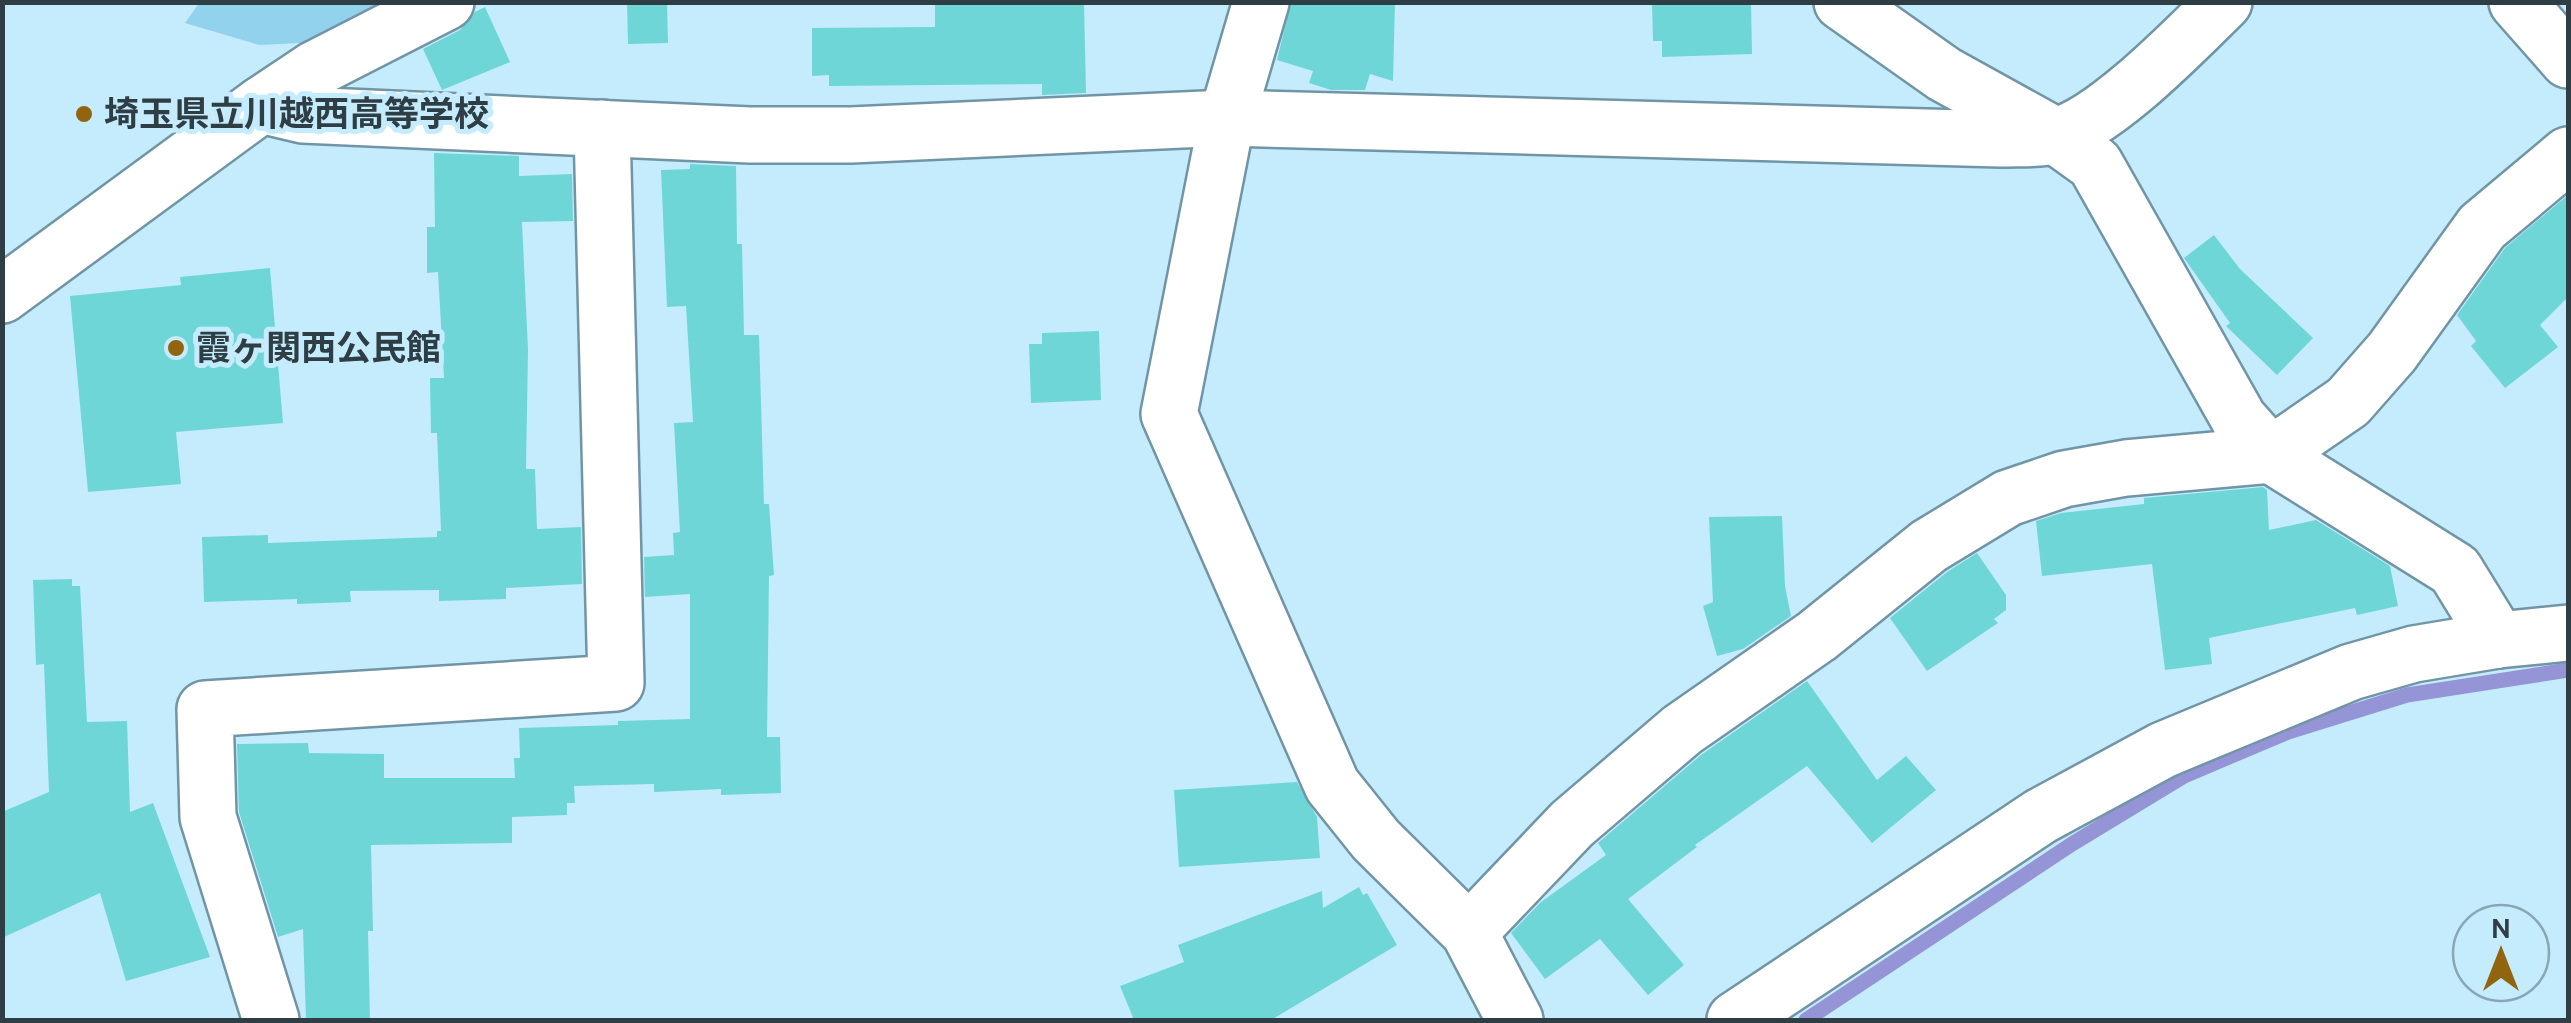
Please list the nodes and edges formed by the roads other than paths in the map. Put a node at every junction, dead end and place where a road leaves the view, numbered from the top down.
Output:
1 (446, 2) edge
2 (1262, 2) edge
3 (1842, 2) edge
4 (2517, 2) edge
5 (2193, 13) edge
6 (2568, 60) edge
7 (261, 105) junction
8 (1227, 118) junction
9 (602, 128) junction
10 (2056, 136) junction
11 (2568, 154) edge
12 (2, 295) edge
13 (2271, 454) junction
14 (2568, 632) edge
15 (2498, 640) junction
16 (1469, 932) junction
17 (272, 1020) edge
18 (1514, 1020) edge
19 (1735, 1020) edge

1 - 7 street
2 - 8 street
3 - 10 street
4 - 6 street
5 - 10 street
7 - 9 street
7 - 12 street
8 - 9 street
8 - 10 street
8 - 16 street
9 - 17 street
10 - 13 street
11 - 13 street
13 - 15 street
13 - 16 street
14 - 15 street
15 - 19 street
16 - 18 street

